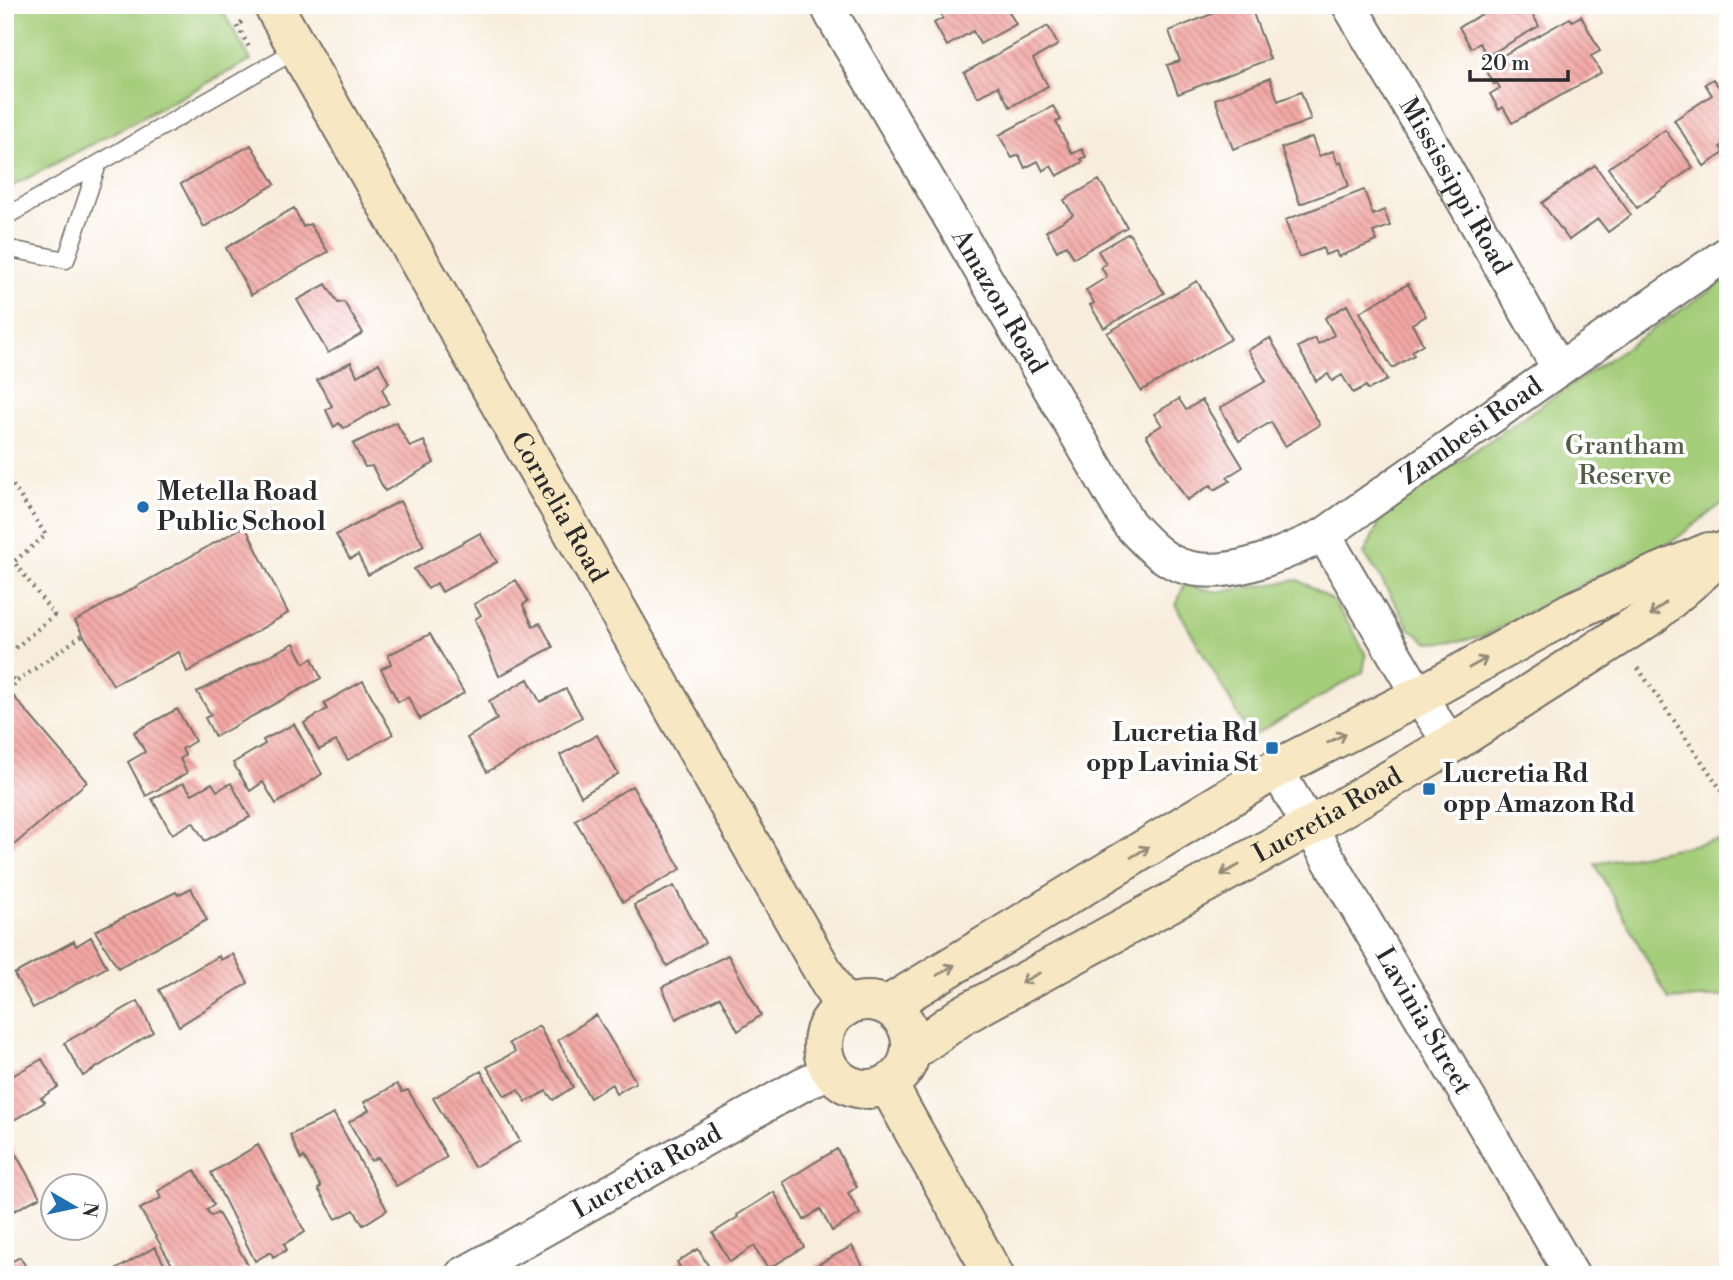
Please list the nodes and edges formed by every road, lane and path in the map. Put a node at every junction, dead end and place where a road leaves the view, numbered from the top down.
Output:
1 (273, 5) edge
2 (827, 5) edge
3 (1349, 5) edge
4 (298, 49) junction
5 (98, 164) junction
6 (5, 217) edge
7 (5, 248) edge
8 (1728, 253) edge
9 (1559, 369) junction
10 (5, 474) edge
11 (1324, 535) junction
12 (1728, 547) edge
13 (14, 562) junction
14 (5, 569) edge
15 (1197, 570) joint
16 (84, 634) dead end
17 (5, 657) edge
18 (5, 666) edge
19 (1638, 668) dead end
20 (16, 682) junction
21 (9, 691) dead end
22 (1419, 696) junction
23 (1451, 744) junction
24 (1276, 769) junction
25 (1728, 800) edge
26 (1311, 826) junction
27 (888, 1006) junction
28 (844, 1008) junction
29 (910, 1053) junction
30 (831, 1071) junction
31 (888, 1085) junction
32 (462, 1275) edge
33 (995, 1275) edge
34 (1572, 1275) edge

1 - 4 street, Cornelia Road
2 - 15 street, Amazon Road
3 - 9 street, Mississippi Road
4 - 5 lane
4 - 28 street, Cornelia Road
5 - 6 lane
5 - 7 lane
8 - 9 street, Zambesi Road
9 - 11 street, Zambesi Road
10 - 13 path
11 - 15 street, Zambesi Road
11 - 22 street
22 -> 12 street, Lucretia Road
12 -> 23 street, Lucretia Road
13 - 14 path
13 - 17 path
16 - 20 path
18 - 20 path
19 - 25 path
20 - 21 path
22 - 23 street
24 -> 22 street, Lucretia Road
23 - 26 street, Lucretia Road
24 - 26 street, Lavinia Street
27 -> 24 street, Lucretia Road
26 -> 29 street, Lucretia Road
26 - 34 street, Lavinia Street
27 - 28 street
27 - 29 street
28 - 30 street
29 - 31 street
30 - 31 street
30 - 32 street, Lucretia Road
31 - 33 street

